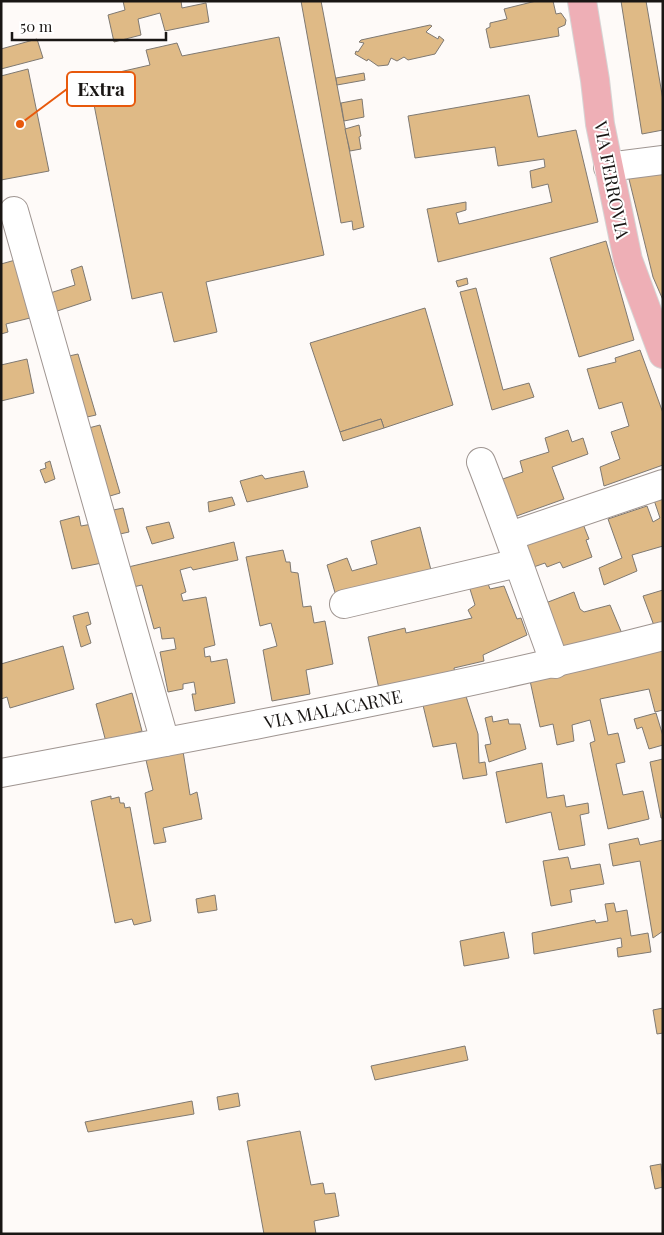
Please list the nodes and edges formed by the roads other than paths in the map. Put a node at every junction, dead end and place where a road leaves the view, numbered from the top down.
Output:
1 (582, 1) edge
2 (663, 160) edge
3 (608, 167) junction
4 (14, 211) dead end
5 (663, 354) edge
6 (481, 462) dead end
7 (663, 484) edge
8 (510, 536) junction
9 (518, 563) junction
10 (344, 604) dead end
11 (663, 636) edge
12 (555, 664) junction
13 (165, 742) junction
14 (1, 773) edge

1 - 3 main road, VIA FERROVIA
2 - 3 street
3 - 5 main road, VIA FERROVIA
4 - 13 street
6 - 8 street
7 - 8 street
8 - 9 street
9 - 10 street
9 - 12 street
11 - 12 street, VIA MALACARNE
12 - 13 street, VIA MALACARNE
13 - 14 street, VIA MALACARNE

